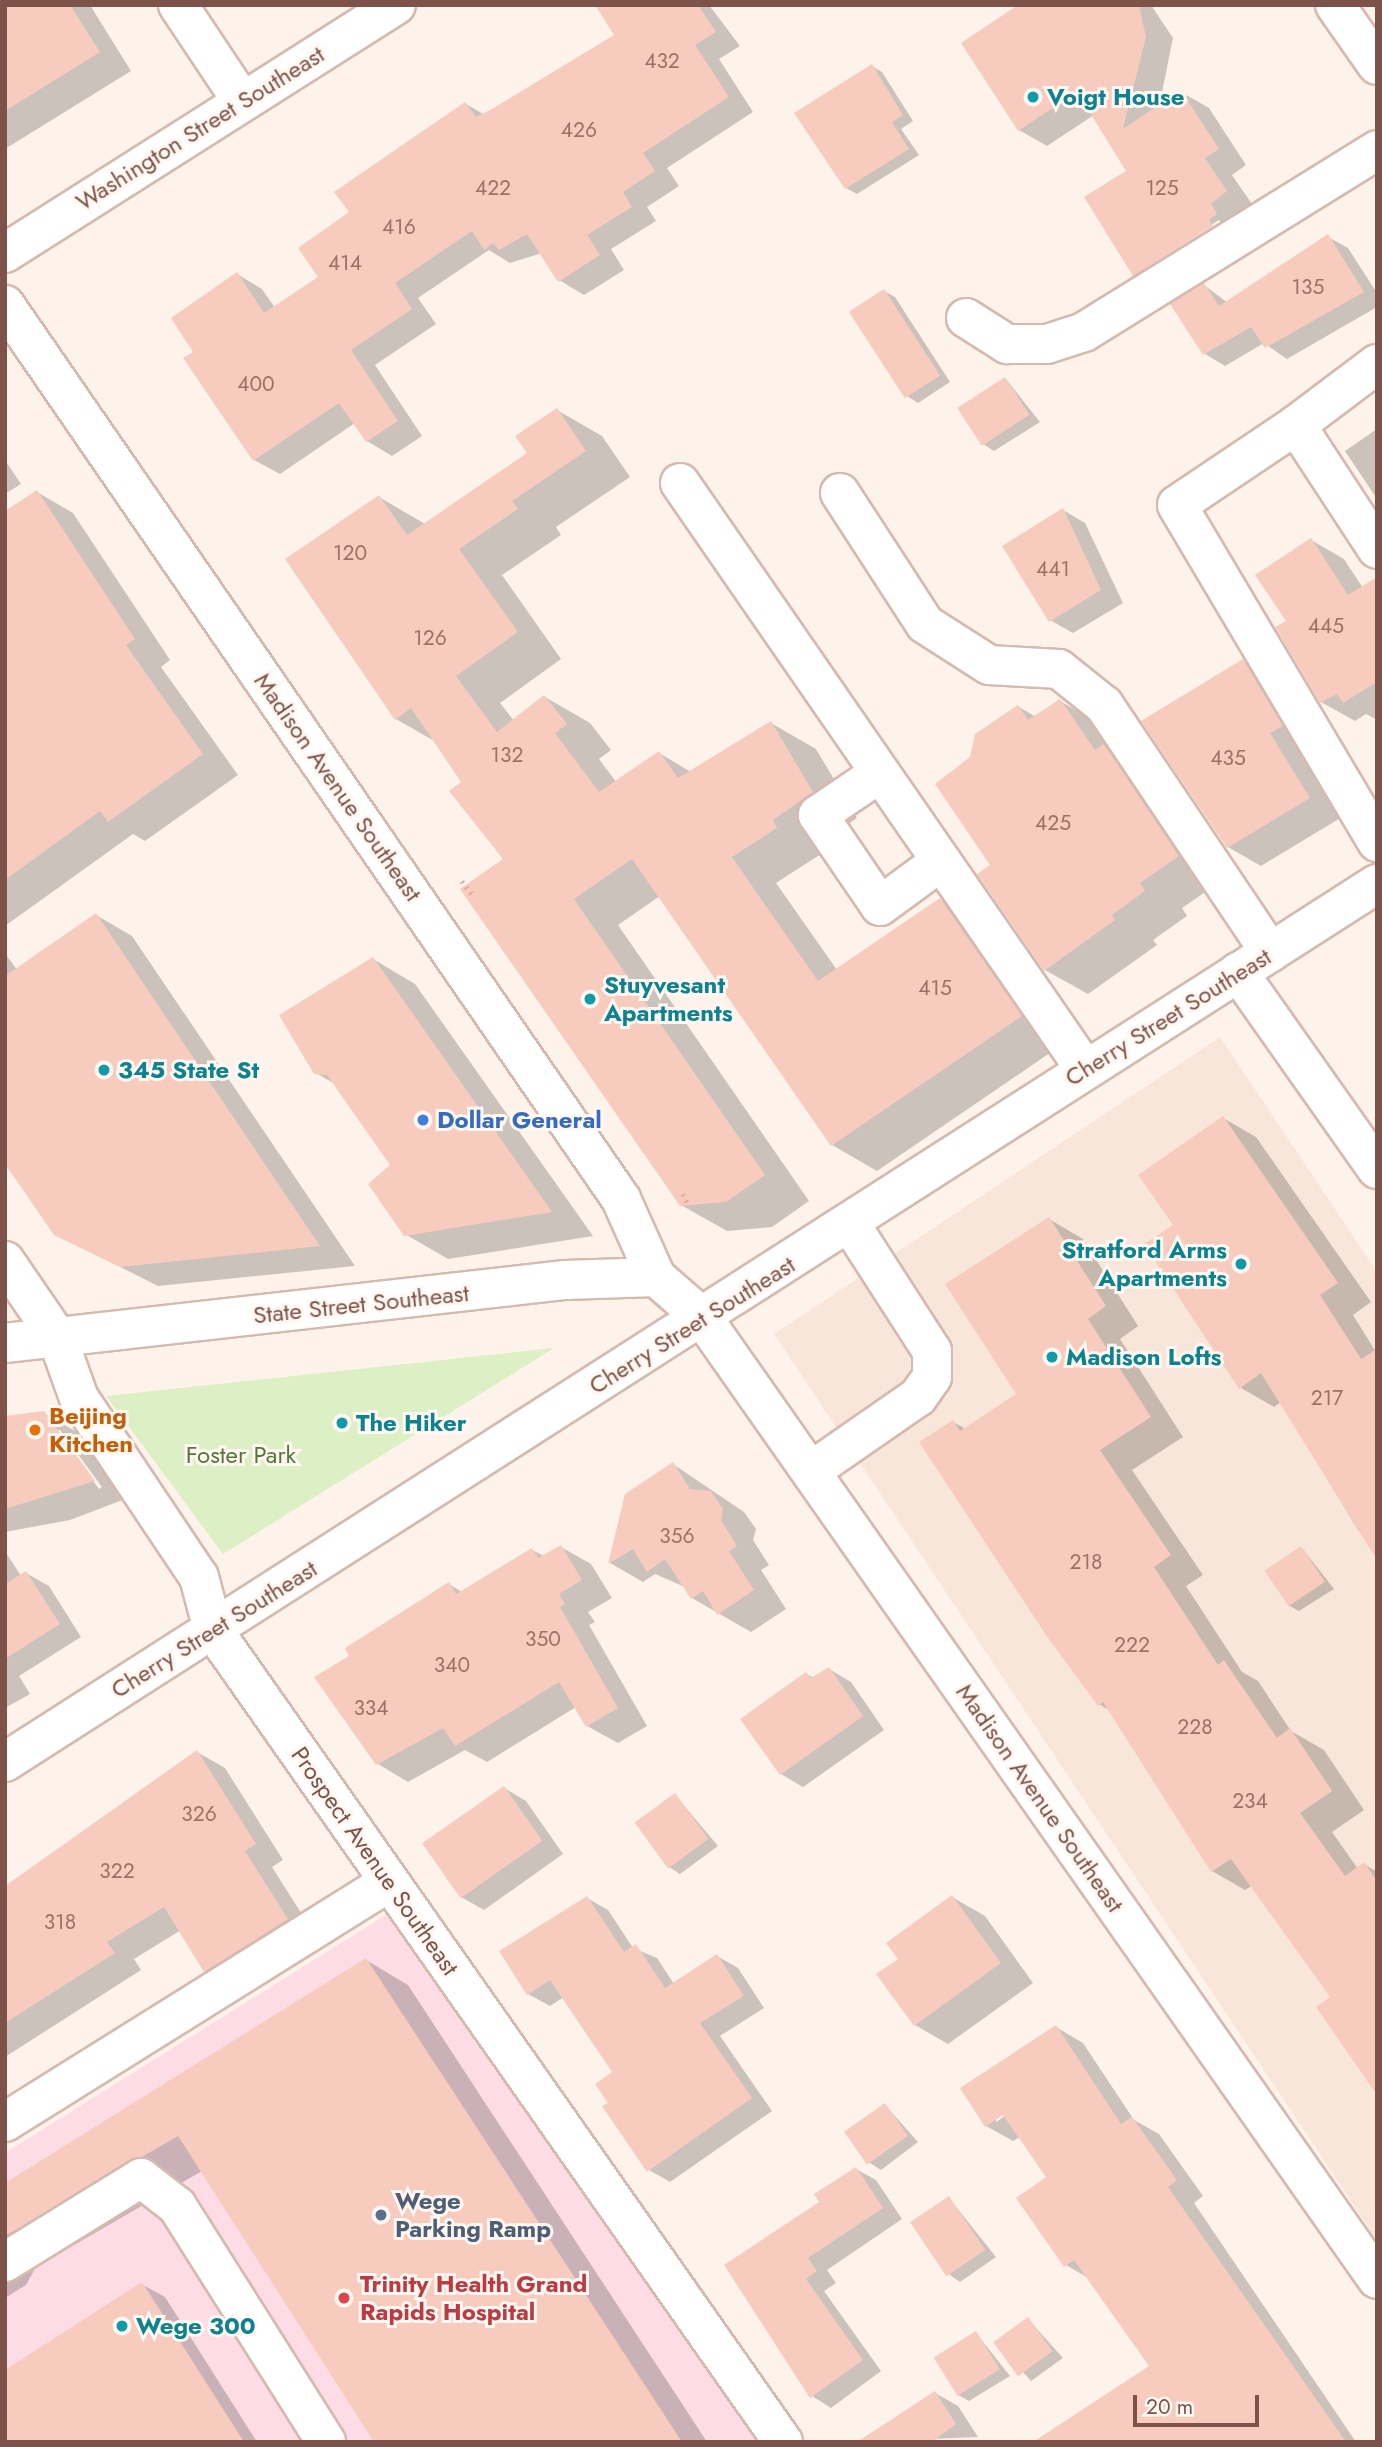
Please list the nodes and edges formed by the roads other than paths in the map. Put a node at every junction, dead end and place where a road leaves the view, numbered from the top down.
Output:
1 (178, 5) edge
2 (396, 5) edge
3 (1335, 5) edge
4 (1377, 65) edge
5 (242, 101) junction
6 (1377, 150) edge
7 (5, 253) edge
8 (5, 304) edge
9 (965, 318) dead end
10 (1377, 364) edge
11 (1296, 425) junction
12 (680, 483) dead end
13 (839, 493) dead end
14 (1377, 549) edge
15 (880, 773) junction
16 (1377, 842) edge
17 (940, 862) junction
18 (1377, 884) edge
19 (1270, 952) junction
20 (1238, 972) junction
21 (1085, 1069) junction
22 (1377, 1169) edge
23 (850, 1224) junction
24 (5, 1261) edge
25 (656, 1277) junction
26 (702, 1317) junction
27 (57, 1337) junction
28 (5, 1343) edge
29 (811, 1471) junction
30 (214, 1630) junction
31 (5, 1762) edge
32 (390, 1882) junction
33 (5, 2122) edge
34 (5, 2262) edge
35 (1377, 2279) edge
36 (326, 2442) edge
37 (783, 2442) edge

1 - 5 street
2 - 5 street, Washington Street Southeast
3 - 4 street
5 - 7 street, Washington Street Southeast
6 - 9 street
8 - 25 street, Madison Avenue Southeast
10 - 11 street
11 - 14 street
11 - 16 street
12 - 15 street
13 - 19 street
15 - 17 street
15 - 17 street
17 - 21 street
18 - 19 street, Cherry Street Southeast
19 - 20 street, Cherry Street Southeast
20 - 21 street, Cherry Street Southeast
20 - 22 street
21 - 23 street, Cherry Street Southeast
23 - 26 street, Cherry Street Southeast
23 - 29 street
24 - 27 street, Prospect Avenue Southeast
25 - 26 street
25 - 27 street, State Street Southeast
26 - 29 street, Madison Avenue Southeast
26 - 30 street, Cherry Street Southeast
27 - 28 street, State Street Southeast
27 - 30 street, Prospect Avenue Southeast
29 - 35 street, Madison Avenue Southeast
30 - 31 street, Cherry Street Southeast
30 - 32 street, Prospect Avenue Southeast
32 - 33 street
32 - 37 street, Prospect Avenue Southeast
34 - 36 street

